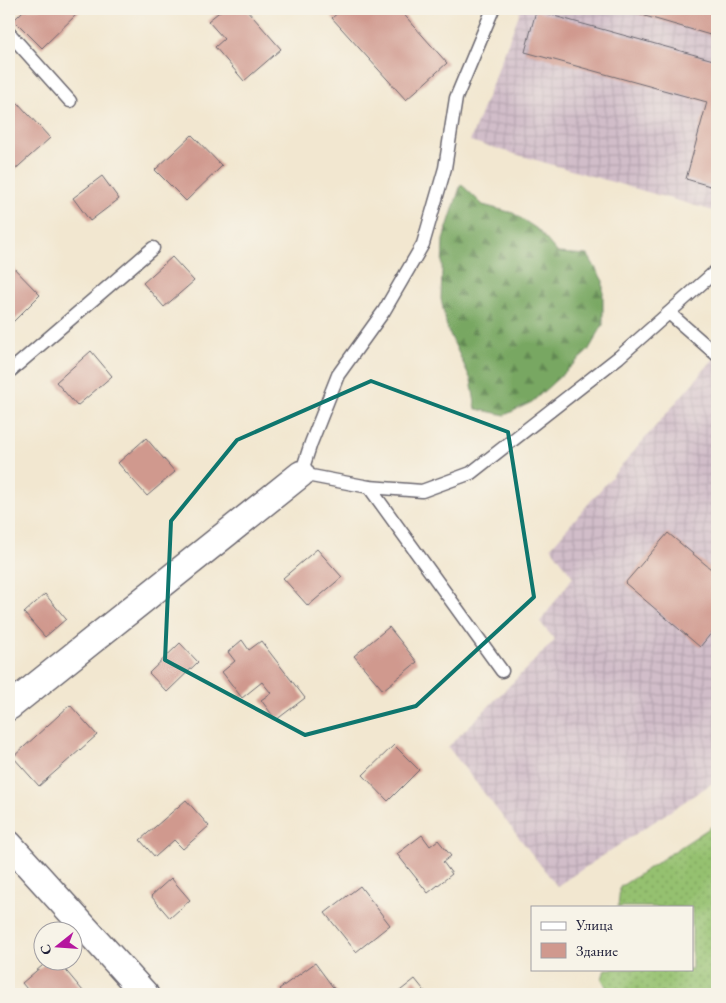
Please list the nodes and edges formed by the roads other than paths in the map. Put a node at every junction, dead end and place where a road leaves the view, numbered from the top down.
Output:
1 (493, 9) edge
2 (9, 34) edge
3 (70, 101) dead end
4 (153, 248) dead end
5 (717, 270) edge
6 (669, 313) junction
7 (717, 355) edge
8 (9, 372) edge
9 (302, 474) junction
10 (369, 487) junction
11 (502, 671) dead end
12 (9, 706) edge
13 (9, 844) edge
14 (146, 994) edge

1 - 9 lane
2 - 3 lane
4 - 8 lane
5 - 6 lane
6 - 7 lane
6 - 10 lane
9 - 10 lane
9 - 12 street
10 - 11 lane
13 - 14 street

